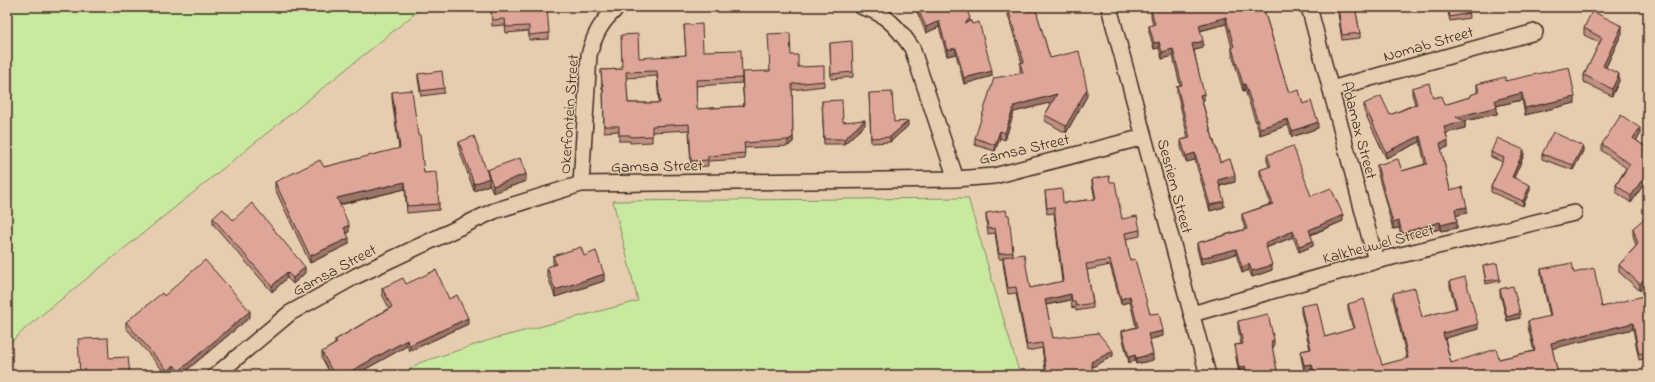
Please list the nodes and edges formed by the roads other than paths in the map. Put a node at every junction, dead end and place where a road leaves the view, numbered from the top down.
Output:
1 (618, 7) edge
2 (862, 7) edge
3 (1109, 7) edge
4 (1309, 7) edge
5 (1535, 32) dead end
6 (1331, 89) junction
7 (1144, 137) junction
8 (956, 179) junction
9 (581, 184) junction
10 (1574, 213) dead end
11 (1376, 261) junction
12 (1192, 314) junction
13 (216, 375) edge
14 (1208, 375) edge

1 - 9 street, Okerfontein Street
2 - 8 street
3 - 7 street, Sesriem Street
4 - 6 street, Adamax Street
5 - 6 street, Nomab Street
6 - 11 street, Adamax Street
7 - 8 street, Gamsa Street
7 - 12 street, Sesriem Street
8 - 9 street, Gamsa Street
9 - 13 street, Gamsa Street
10 - 11 street, Kalkheuwel Street
11 - 12 street, Kalkheuwel Street
12 - 14 street, Sesriem Street

